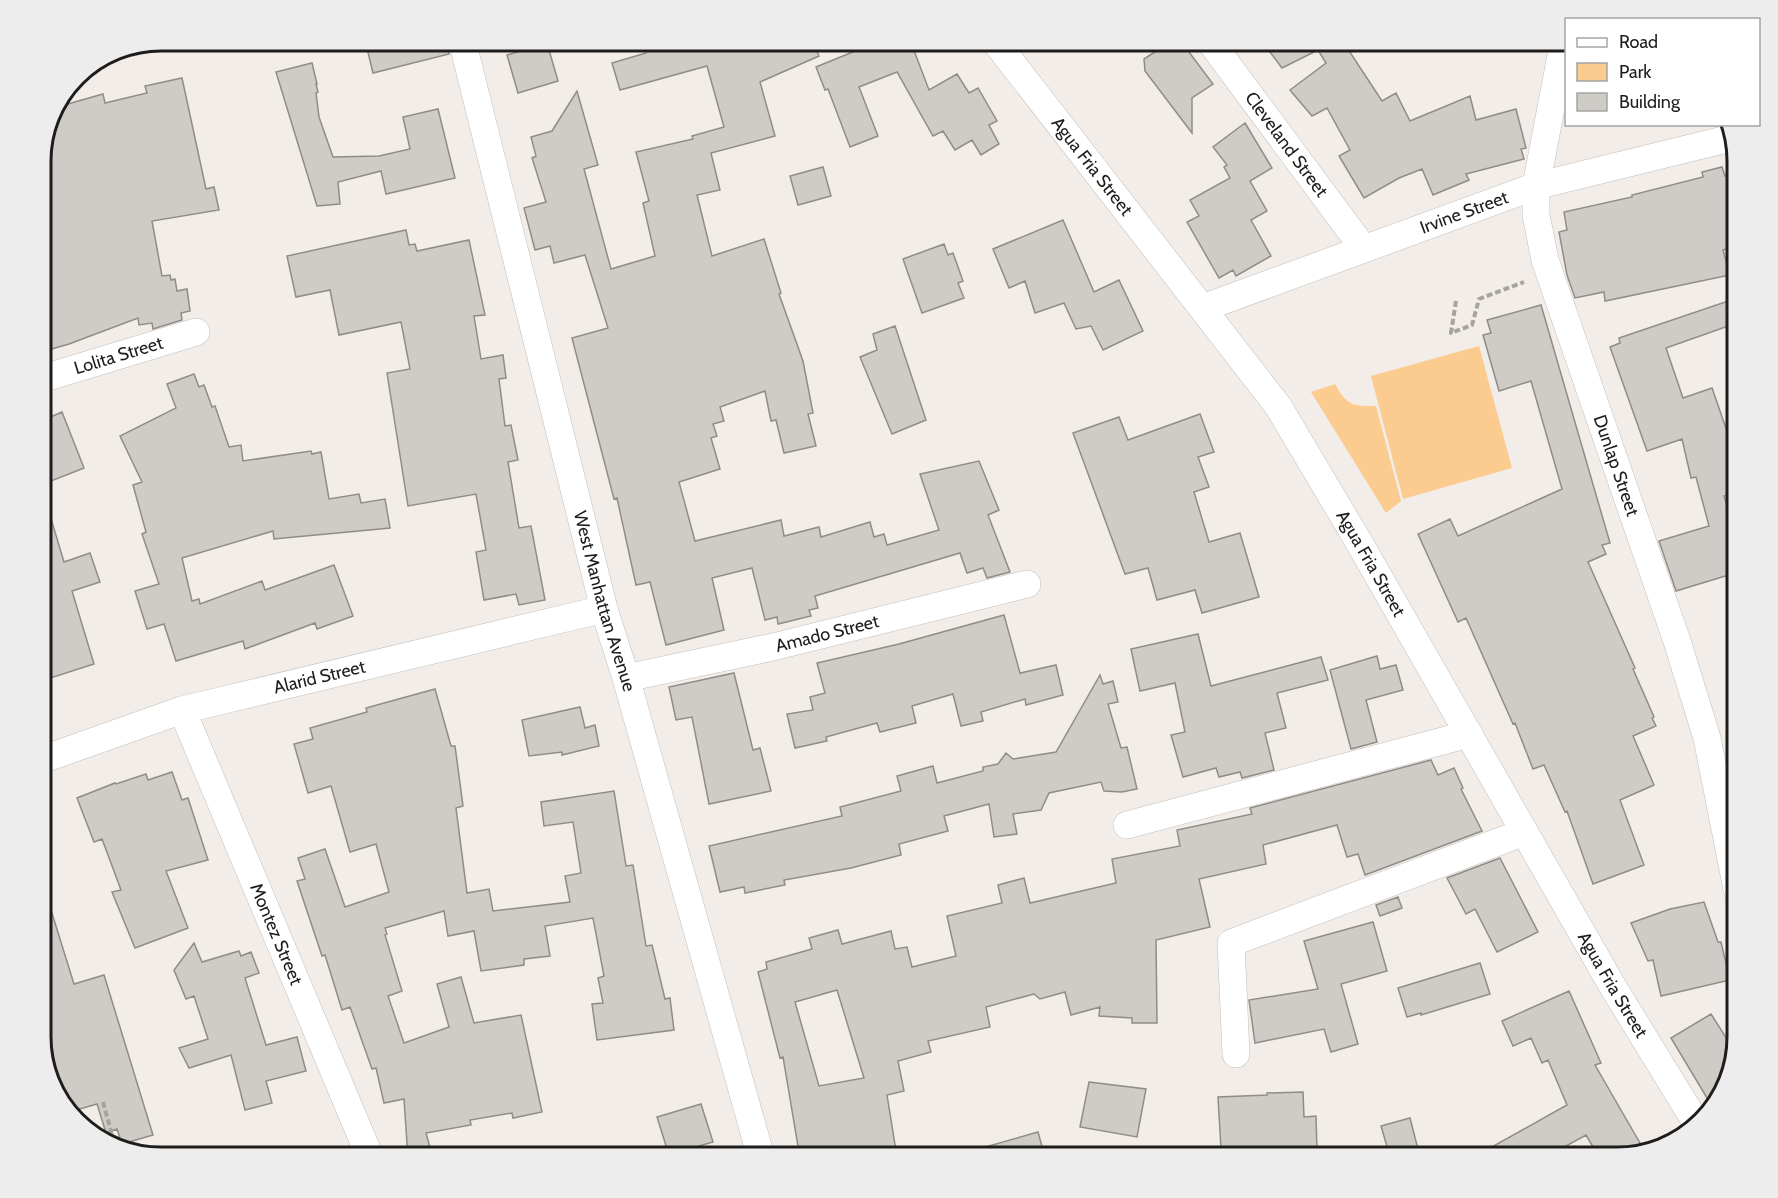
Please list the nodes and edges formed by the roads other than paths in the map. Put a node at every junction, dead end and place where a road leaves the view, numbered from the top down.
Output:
1 (465, 51) edge
2 (1003, 51) edge
3 (1217, 51) edge
4 (1562, 51) edge
5 (1725, 140) edge
6 (1536, 186) junction
7 (1364, 249) junction
8 (1203, 308) junction
9 (196, 332) dead end
10 (51, 376) edge
11 (1027, 584) dead end
12 (604, 609) junction
13 (626, 678) junction
14 (182, 710) junction
15 (1469, 734) junction
16 (51, 756) edge
17 (1127, 825) dead end
18 (1524, 832) junction
19 (1727, 839) edge
20 (1236, 1054) dead end
21 (1692, 1118) edge
22 (365, 1147) edge
23 (758, 1147) edge

1 - 12 street, West Manhattan Avenue
2 - 8 street, Agua Fria Street
3 - 7 street, Cleveland Street
4 - 6 street, Dunlap Street
5 - 6 street, Irvine Street
6 - 7 street, Irvine Street
6 - 19 street, Dunlap Street
7 - 8 street, Irvine Street
8 - 15 street, Agua Fria Street
9 - 10 street, Lolita Street
11 - 13 street, Amado Street
12 - 13 street, West Manhattan Avenue
12 - 14 street, Alarid Street
13 - 23 street, West Manhattan Avenue
14 - 16 street, Alarid Street
14 - 22 street, Montez Street
15 - 17 street
15 - 18 street, Agua Fria Street
18 - 20 street
18 - 21 street, Agua Fria Street

